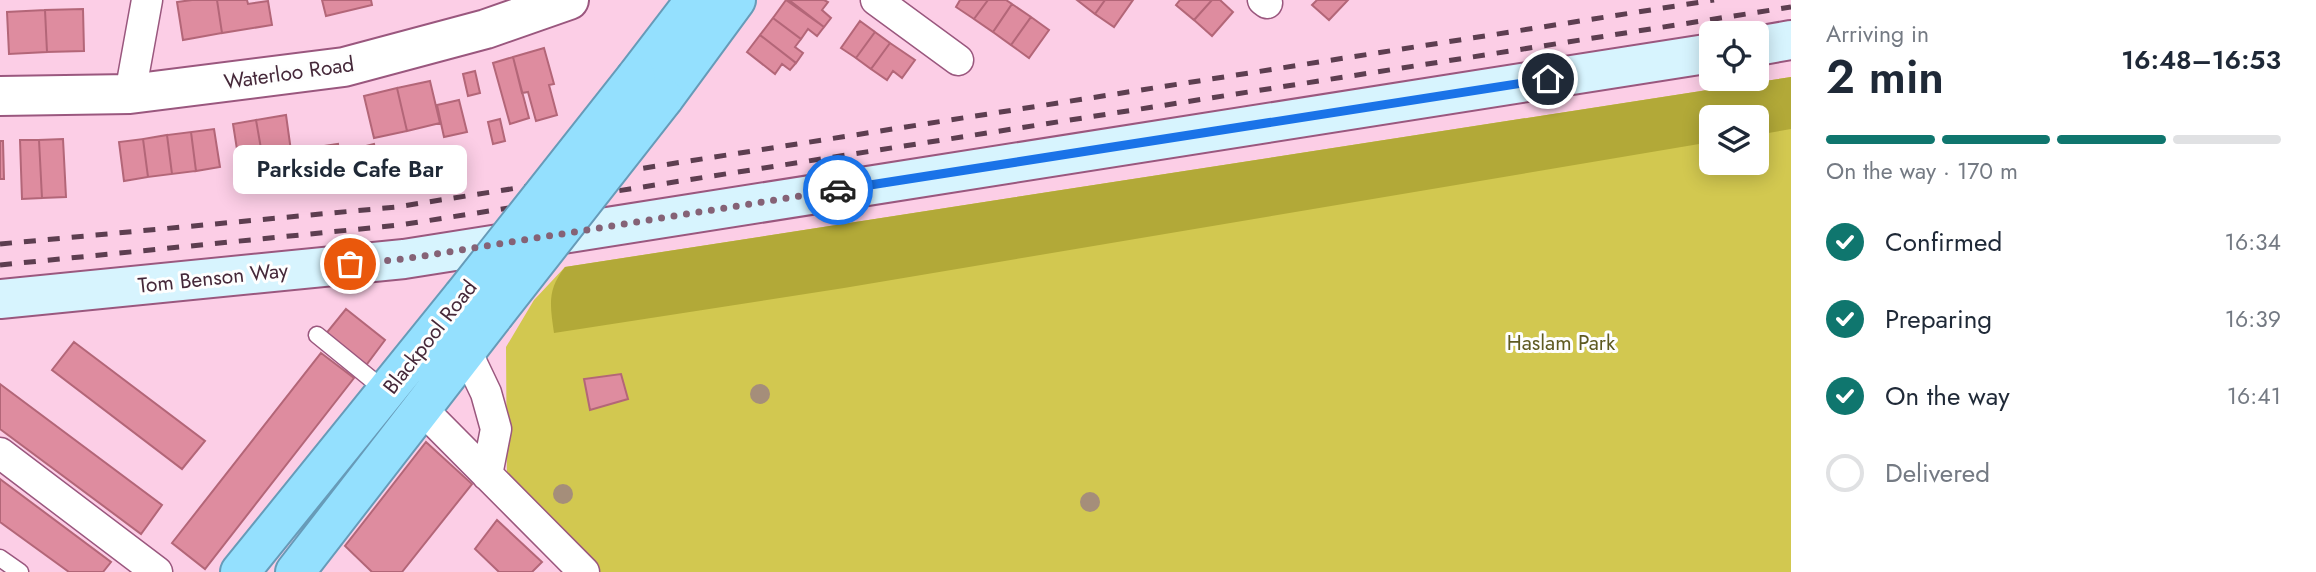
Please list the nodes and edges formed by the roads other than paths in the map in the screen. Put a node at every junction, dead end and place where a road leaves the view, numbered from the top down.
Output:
1 (147, 0) edge
2 (569, 0) edge
3 (695, 0) edge
4 (736, 0) edge
5 (876, 0) edge
6 (1791, 40) edge
7 (1769, 44) edge
8 (1699, 55) edge
9 (958, 60) dead end
10 (650, 87) junction
11 (130, 94) junction
12 (0, 96) edge
13 (0, 299) edge
14 (479, 305) junction
15 (317, 335) dead end
16 (466, 351) junction
17 (387, 392) junction
18 (422, 409) junction
19 (0, 453) edge
20 (487, 475) junction
21 (0, 558) edge
22 (20, 572) edge
23 (157, 572) edge
24 (240, 572) edge
25 (295, 572) edge
26 (584, 572) edge

1 - 11 street
2 - 11 street, Waterloo Road
3 - 10 highway, Blackpool Road
4 - 10 highway, Blackpool Road
5 - 9 street
6 - 7 main road
8 - 13 main road, Tom Benson Way
10 - 14 highway, Blackpool Road, bridge
11 - 12 street, Waterloo Road
14 - 16 highway, Blackpool Road
14 - 17 highway, Blackpool Road
15 - 17 lane
16 - 18 highway, Blackpool Road
16 - 20 street
17 - 24 highway, Blackpool Road
18 - 20 street
18 - 25 highway, Blackpool Road
19 - 23 street
20 - 26 street
21 - 22 lane

